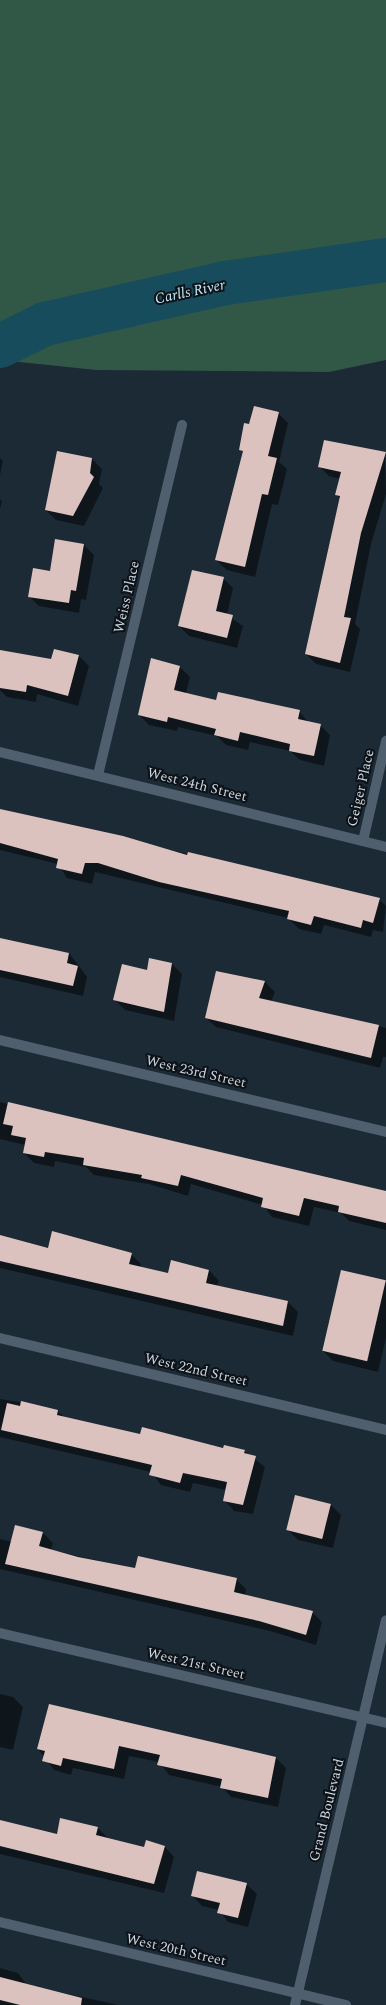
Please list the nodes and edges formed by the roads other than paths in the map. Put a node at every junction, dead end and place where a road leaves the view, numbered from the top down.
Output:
1 (182, 425) dead end
2 (386, 741) edge
3 (0, 752) edge
4 (98, 775) junction
5 (363, 841) junction
6 (386, 847) edge
7 (0, 1040) edge
8 (386, 1132) edge
9 (0, 1338) edge
10 (386, 1430) edge
11 (386, 1622) edge
12 (0, 1633) edge
13 (364, 1717) junction
14 (386, 1723) edge
15 (0, 1922) edge
16 (297, 1993) junction
17 (295, 2005) edge
18 (346, 2005) edge

1 - 4 street, Weiss Place
2 - 5 street, Geiger Place
3 - 4 street, West 24th Street
4 - 5 street, West 24th Street
5 - 6 street, West 24th Street
7 - 8 street, West 23rd Street
9 - 10 street, West 22nd Street
11 - 13 street, Grand Boulevard
12 - 13 street, West 21st Street
13 - 14 street, West 21st Street
13 - 16 street, Grand Boulevard
15 - 16 street, West 20th Street
16 - 17 street, Grand Boulevard
16 - 18 street, West 20th Street

